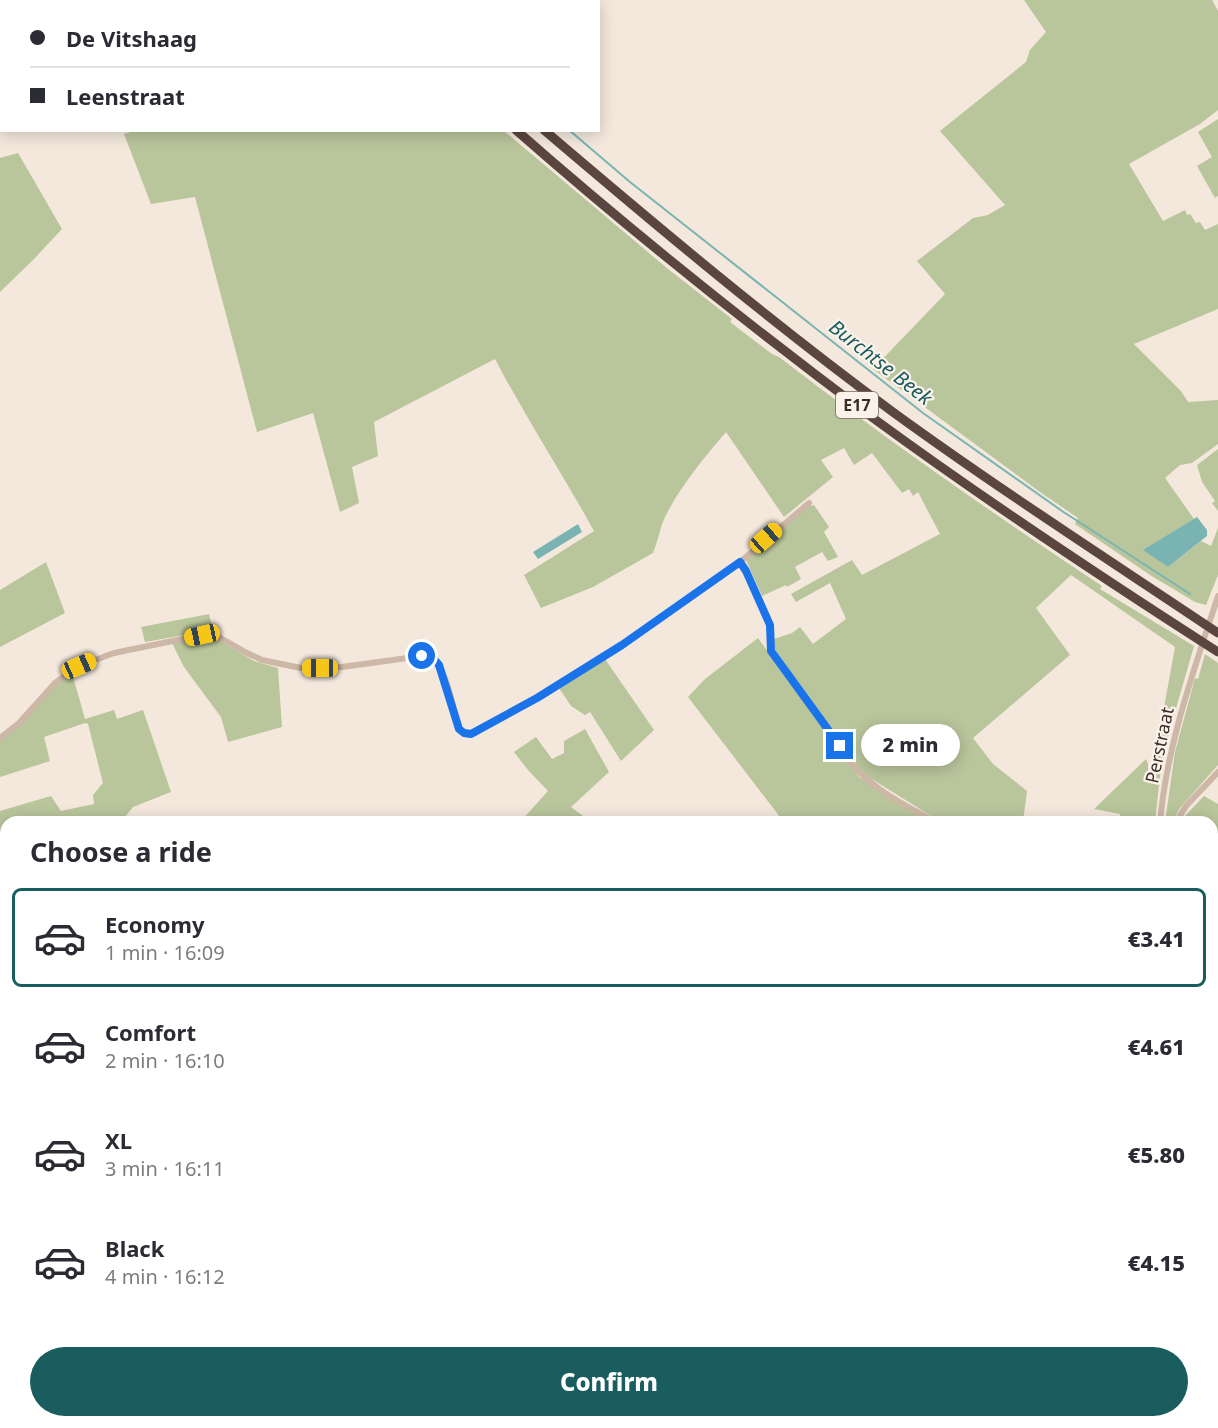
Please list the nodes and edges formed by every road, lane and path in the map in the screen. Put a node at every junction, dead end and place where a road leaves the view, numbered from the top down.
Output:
1 (518, 132) edge
2 (546, 132) edge
3 (809, 503) dead end
4 (740, 562) junction
5 (1218, 596) edge
6 (1218, 633) edge
7 (1218, 652) edge
8 (0, 738) edge
9 (1218, 772) edge
10 (925, 816) edge
11 (1161, 816) edge
12 (1180, 816) edge

1 - 7 highway, E17
2 - 6 highway, E17
3 - 4 street
4 - 8 street
4 - 10 street
5 - 11 street, Perstraat
9 - 12 street

